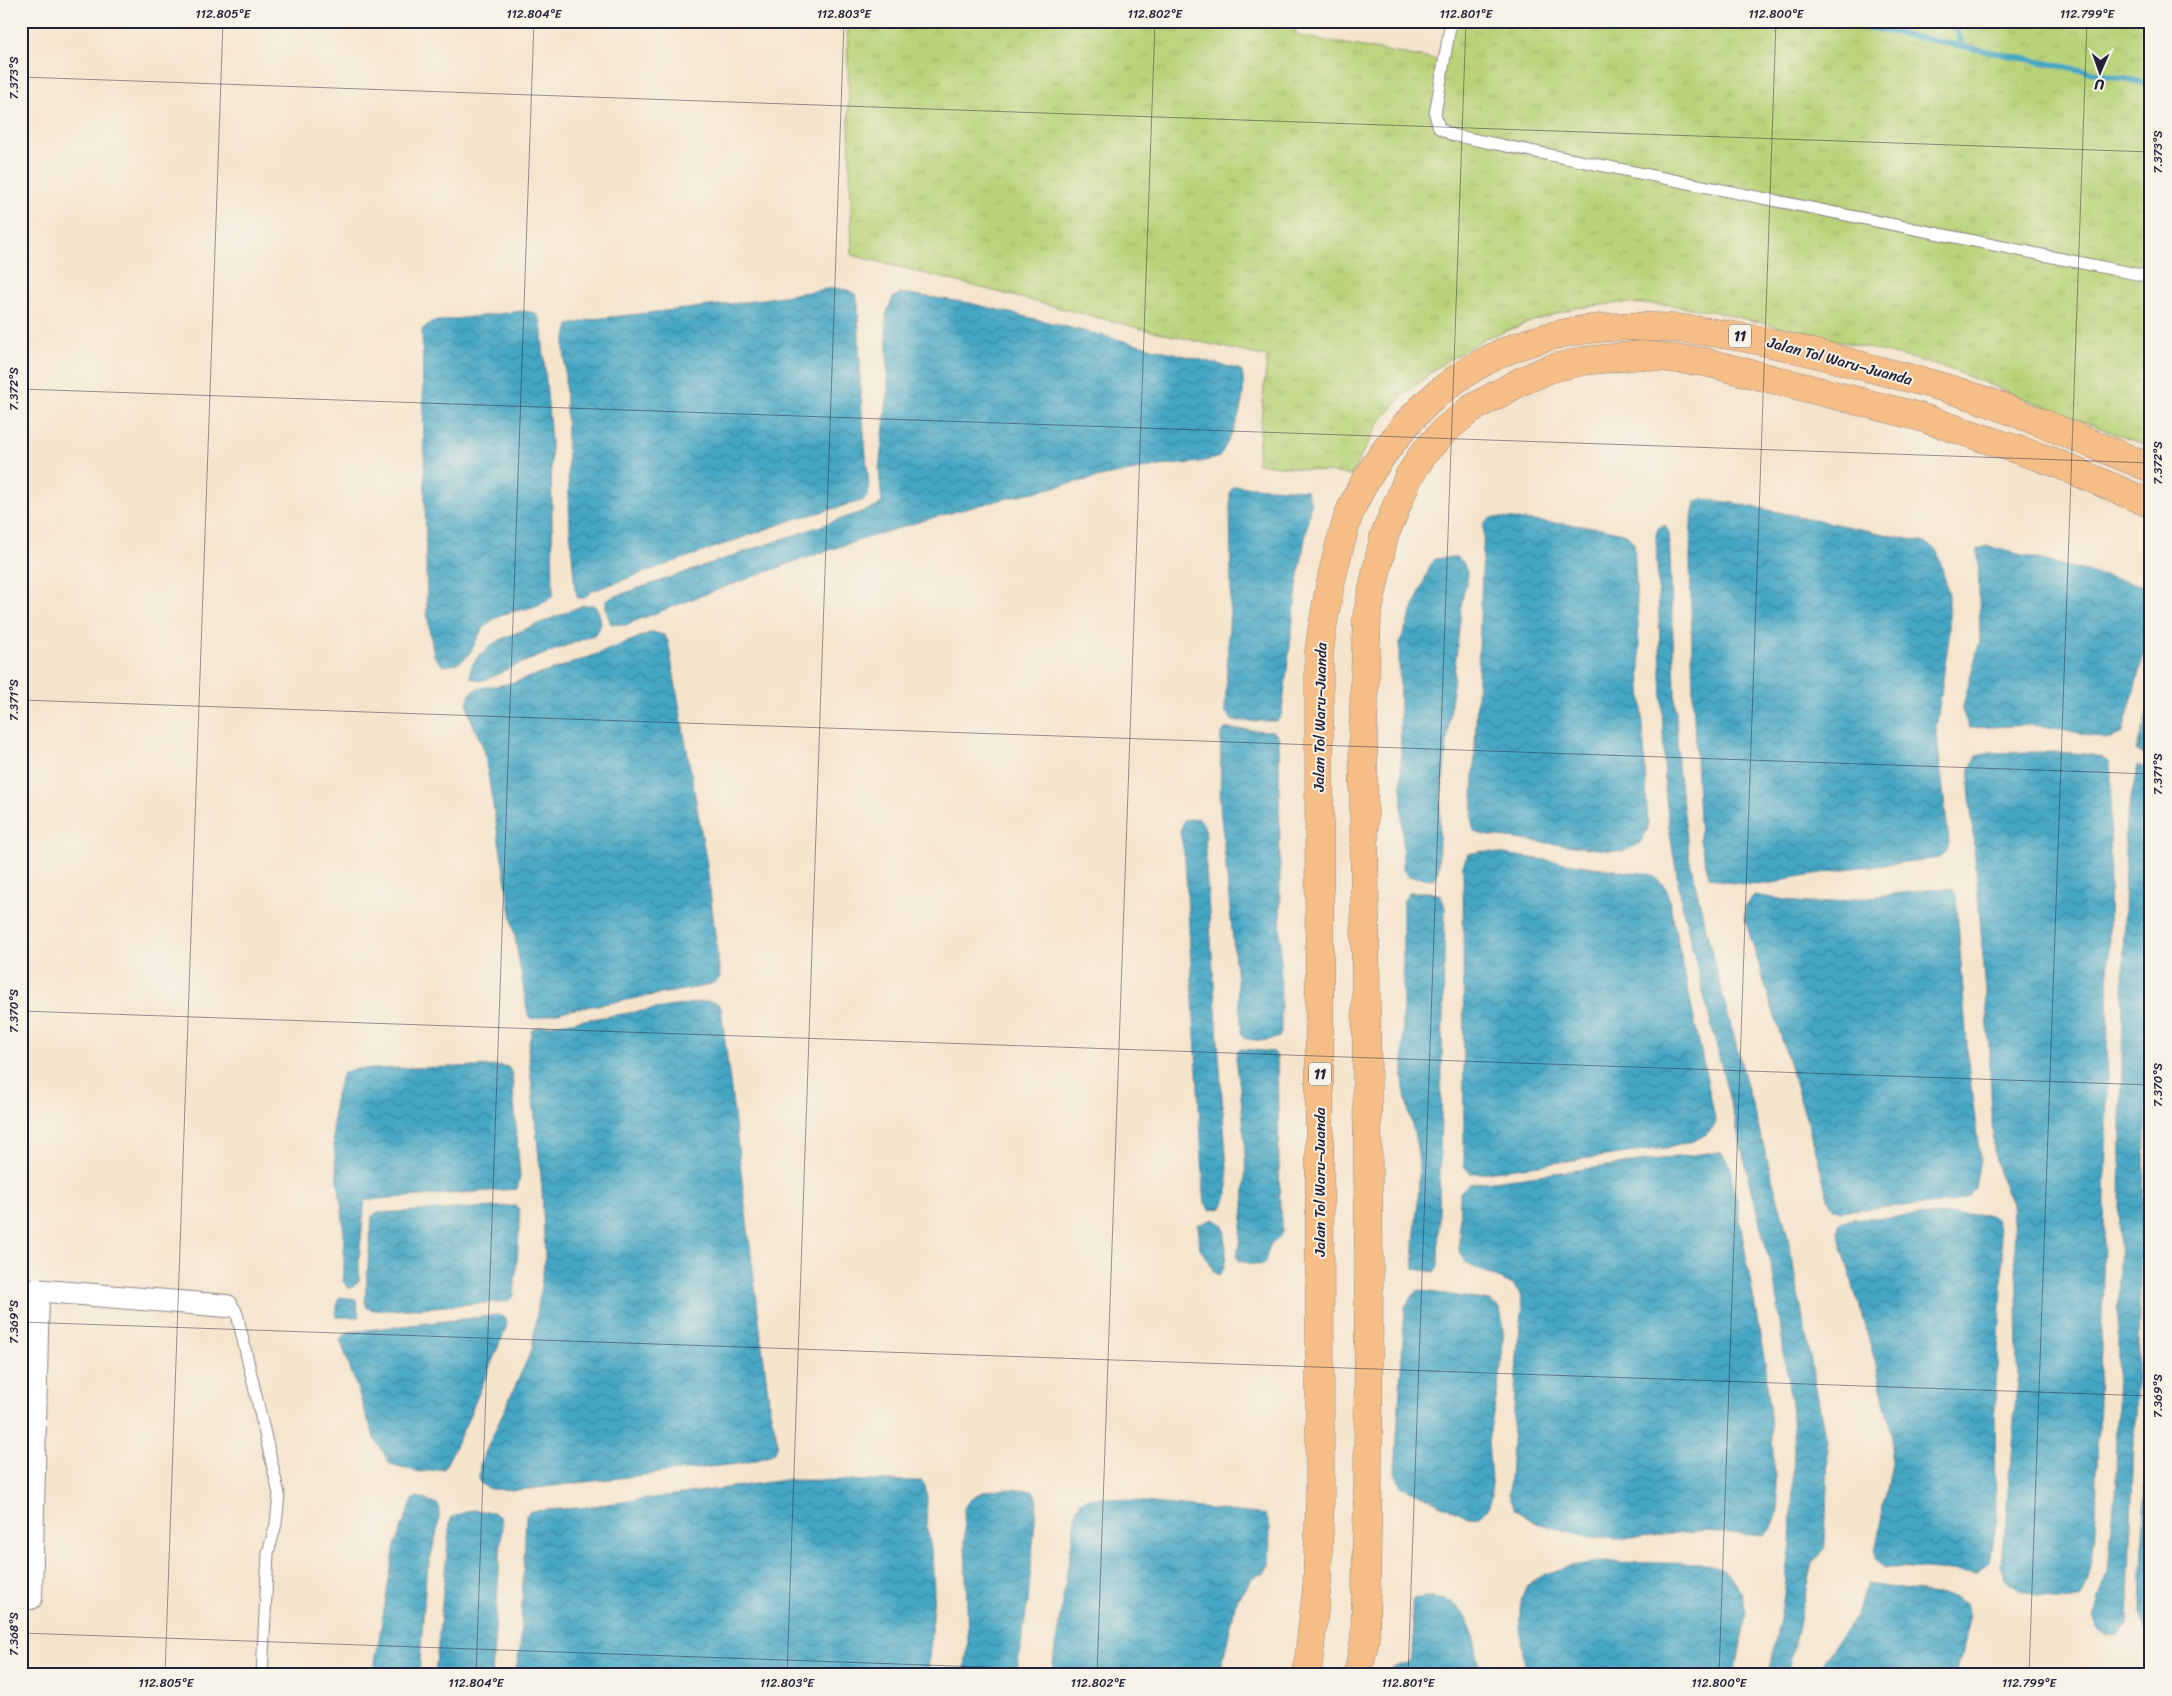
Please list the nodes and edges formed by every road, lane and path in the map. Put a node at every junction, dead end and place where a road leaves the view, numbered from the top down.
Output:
1 (1451, 21) edge
2 (2151, 277) edge
3 (2151, 468) edge
4 (2151, 504) edge
5 (30, 1289) edge
6 (227, 1306) joint
7 (28, 1350) edge
8 (28, 1451) edge
9 (27, 1549) edge
10 (31, 1598) dead end
11 (262, 1675) edge
12 (1307, 1675) edge
13 (1358, 1675) edge

1 - 2 lane
3 - 12 highway, Jalan Tol Waru–Juanda / 11
4 - 13 highway, 11
5 - 6 street
5 - 7 street
6 - 11 lane
7 - 8 street
8 - 9 street
9 - 10 street

